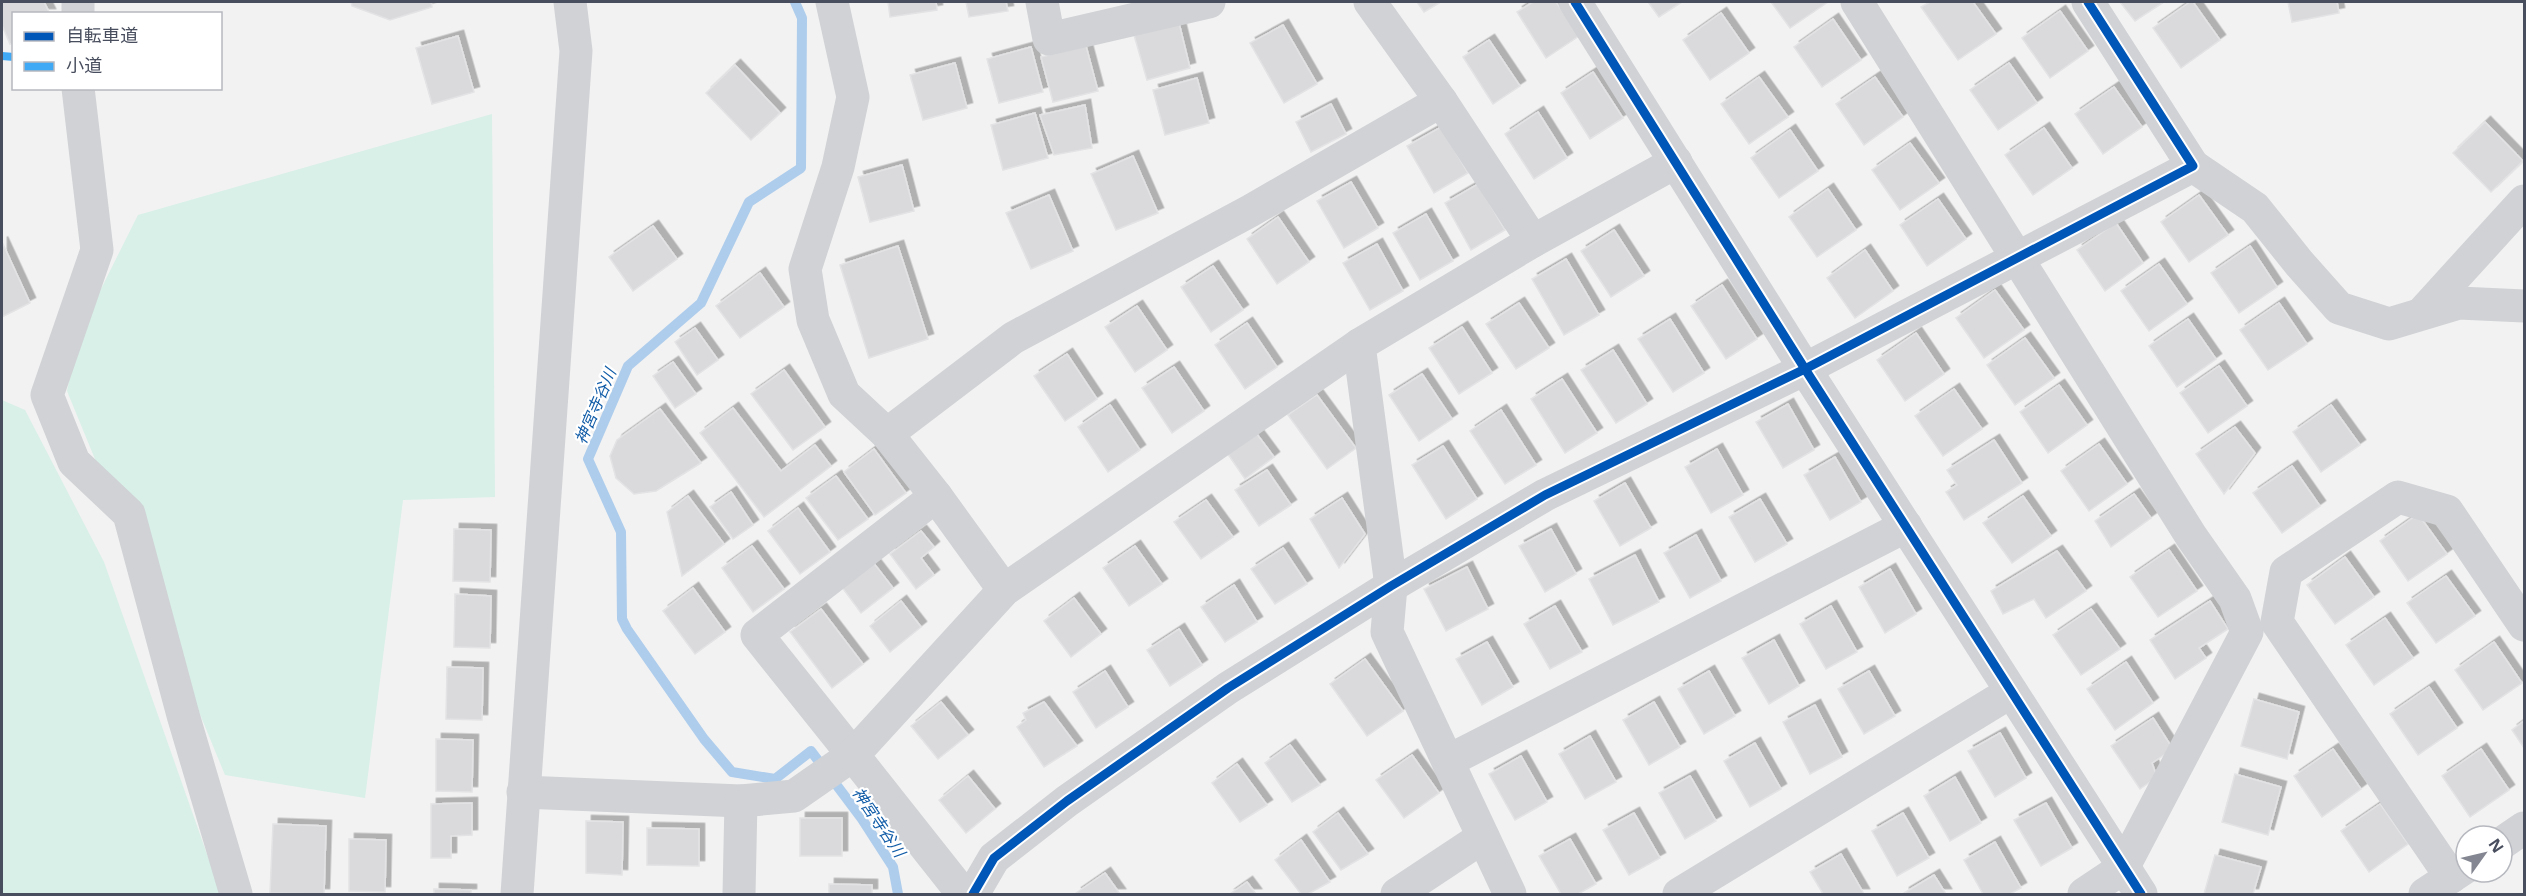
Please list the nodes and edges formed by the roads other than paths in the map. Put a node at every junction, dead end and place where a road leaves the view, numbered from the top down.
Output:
1 (570, 2) edge
2 (832, 2) edge
3 (1042, 2) edge
4 (1209, 2) edge
5 (1370, 2) edge
6 (1575, 2) edge
7 (1857, 2) edge
8 (2088, 2) edge
9 (78, 90) edge
10 (1441, 101) junction
11 (1676, 162) junction
12 (2193, 166) junction
13 (2524, 201) edge
14 (1533, 241) junction
15 (2019, 257) junction
16 (2524, 306) edge
17 (2421, 314) junction
18 (1359, 345) junction
19 (1805, 369) junction
20 (887, 434) junction
21 (936, 496) junction
22 (1906, 526) junction
23 (1391, 586) junction
24 (1004, 590) junction
25 (2524, 625) edge
26 (2011, 692) junction
27 (851, 756) junction
28 (1448, 761) junction
29 (523, 792) junction
30 (741, 801) junction
31 (1483, 837) junction
32 (2447, 880) edge
33 (2132, 881) edge
34 (236, 894) edge
35 (517, 894) edge
36 (739, 894) edge
37 (963, 894) edge
38 (973, 894) edge
39 (1397, 894) edge
40 (1510, 894) edge
41 (1679, 894) edge
42 (2084, 894) edge

1 - 29 street
2 - 20 street
3 - 4 street
5 - 10 street
6 - 11 street
7 - 15 street
8 - 12 street
9 - 34 street
10 - 14 street
10 - 20 street
11 - 14 street
11 - 19 street
12 - 15 street
12 - 17 street
13 - 17 street
14 - 18 street
15 - 19 street
15 - 33 street
16 - 17 street
18 - 23 street
18 - 24 street
19 - 22 street
19 - 23 street
20 - 21 street
21 - 24 street
21 - 27 street
22 - 26 street
22 - 28 street
23 - 28 street
23 - 38 street
24 - 27 street
25 - 32 street
26 - 33 street
26 - 41 street
27 - 30 street
27 - 37 street
28 - 31 street
29 - 30 street
29 - 35 street
30 - 36 street
31 - 39 street
31 - 40 street
33 - 42 street

